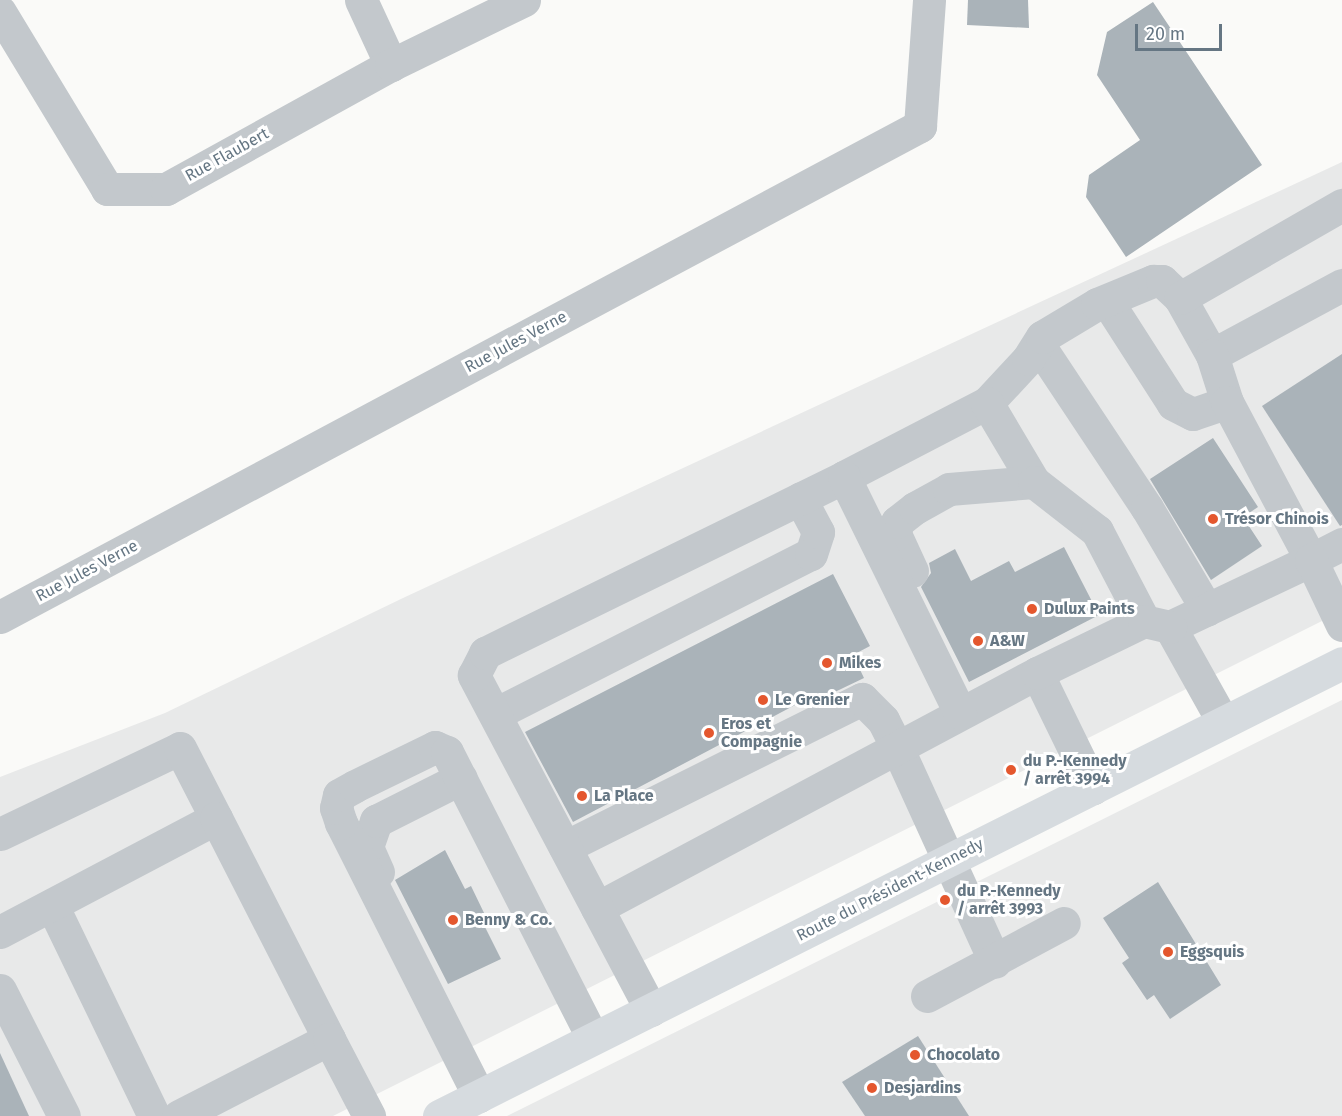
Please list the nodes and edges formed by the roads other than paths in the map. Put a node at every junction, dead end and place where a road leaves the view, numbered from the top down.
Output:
1 (361, 0) edge
2 (524, 0) edge
3 (929, 0) edge
4 (0, 12) edge
5 (392, 65) junction
6 (1342, 206) edge
7 (1342, 285) edge
8 (1180, 298) junction
9 (1107, 301) junction
10 (1038, 344) junction
11 (1212, 354) junction
12 (987, 402) junction
13 (1227, 402) junction
14 (843, 477) junction
15 (1034, 482) junction
16 (800, 498) junction
17 (1342, 544) edge
18 (1311, 560) junction
19 (1207, 610) junction
20 (0, 617) edge
21 (1157, 624) junction
22 (1342, 625) edge
23 (1342, 663) edge
24 (1037, 673) junction
25 (968, 709) junction
26 (495, 714) junction
27 (1223, 722) junction
28 (897, 747) junction
29 (461, 778) junction
30 (1093, 788) junction
31 (216, 818) junction
32 (0, 834) edge
33 (565, 847) junction
34 (946, 862) junction
35 (52, 905) junction
36 (597, 908) junction
37 (1064, 924) dead end
38 (0, 932) edge
39 (995, 962) junction
40 (927, 996) dead end
41 (4, 1007) edge
42 (435, 1009) junction
43 (651, 1010) junction
44 (329, 1038) junction
45 (593, 1038) junction
46 (479, 1096) junction
47 (64, 1116) edge
48 (154, 1116) edge
49 (179, 1116) edge
50 (369, 1116) edge
51 (439, 1116) edge

1 - 5 street
2 - 5 street, Rue Flaubert
3 - 20 street, Rue Jules Verne
4 - 5 street, Rue Flaubert
6 - 8 street
7 - 11 street
8 - 9 street
8 - 11 street
9 - 10 street
9 - 13 street
10 - 12 street
10 - 19 street
11 - 13 street
12 - 14 street
12 - 15 street
13 - 18 street
14 - 16 street
14 - 25 street
15 - 21 street
15 - 25 street
16 - 26 street
16 - 26 street
17 - 18 street
18 - 19 street
18 - 22 street
19 - 21 street
21 - 24 street
21 - 27 street
23 - 27 main road, Route du Président-Kennedy
24 - 25 street
24 - 30 street
25 - 28 street
26 - 33 street
27 - 30 main road, Route du Président-Kennedy
28 - 33 street
28 - 34 street
28 - 36 street
29 - 42 street
29 - 42 street
29 - 45 street
30 - 34 main road, Route du Président-Kennedy
31 - 32 street
31 - 35 street
31 - 44 street
33 - 36 street
34 - 39 street
34 - 43 main road, Route du Président-Kennedy
35 - 38 street
35 - 48 street
36 - 43 street
37 - 39 street
39 - 40 street
41 - 47 street
42 - 46 street
43 - 45 main road, Route du Président-Kennedy
44 - 49 street
44 - 50 street
45 - 46 main road, Route du Président-Kennedy
46 - 51 main road, Route du Président-Kennedy

